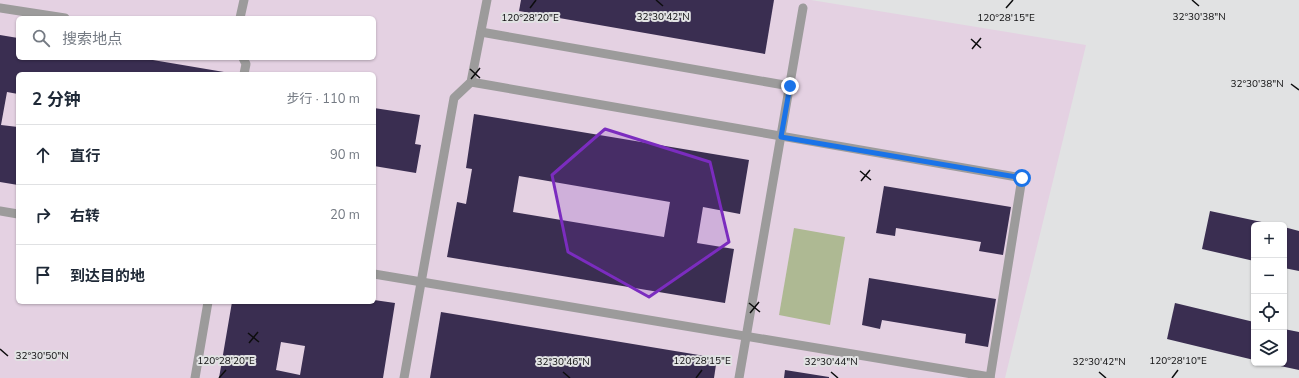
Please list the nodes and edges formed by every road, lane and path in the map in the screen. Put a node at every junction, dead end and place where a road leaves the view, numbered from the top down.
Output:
1 (244, 0) edge
2 (487, 0) edge
3 (0, 8) edge
4 (803, 8) dead end
5 (52, 16) edge
6 (240, 16) edge
7 (481, 32) junction
8 (243, 60) edge
9 (244, 72) edge
10 (471, 82) junction
11 (790, 86) junction
12 (781, 137) junction
13 (0, 211) edge
14 (16, 214) edge
15 (376, 274) edge
16 (422, 282) junction
17 (208, 304) edge
18 (745, 336) junction
19 (195, 378) edge
20 (404, 378) edge
21 (739, 378) edge
22 (990, 378) edge

1 - 6 lane
2 - 7 lane
3 - 5 lane
4 - 11 lane
7 - 10 lane
7 - 11 lane
8 - 9 lane
10 - 12 lane
10 - 16 lane
11 - 12 lane
12 - 18 lane
12 - 22 lane
13 - 14 lane
15 - 16 lane
16 - 18 lane
16 - 20 lane
17 - 19 lane
18 - 21 lane
18 - 22 lane

